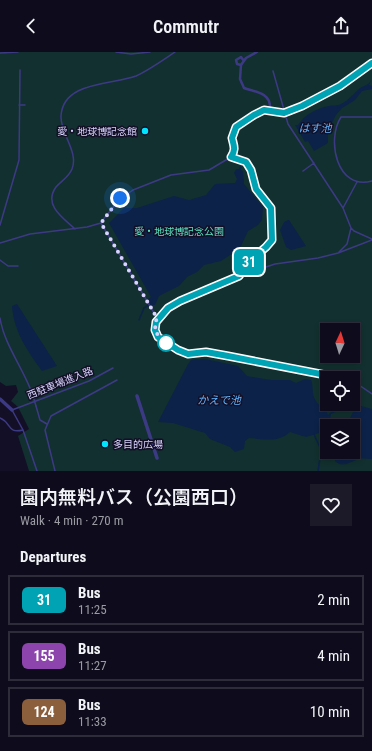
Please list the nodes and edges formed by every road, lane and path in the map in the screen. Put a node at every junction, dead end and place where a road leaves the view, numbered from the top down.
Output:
1 (18, 52) edge
2 (116, 52) edge
3 (150, 52) edge
4 (175, 52) edge
5 (257, 52) edge
6 (0, 53) edge
7 (244, 61) junction
8 (372, 63) edge
9 (238, 65) junction
10 (20, 70) dead end
11 (273, 71) dead end
12 (20, 105) junction
13 (25, 105) dead end
14 (270, 107) joint
15 (269, 112) junction
16 (284, 113) junction
17 (372, 117) edge
18 (67, 140) junction
19 (62, 142) dead end
20 (231, 157) junction
21 (314, 163) junction
22 (303, 171) dead end
23 (372, 181) edge
24 (357, 182) junction
25 (343, 208) junction
26 (101, 223) junction
27 (0, 226) edge
28 (351, 228) junction
29 (75, 229) junction
30 (372, 239) edge
31 (0, 243) edge
32 (338, 253) junction
33 (0, 260) edge
34 (18, 266) dead end
35 (239, 276) junction
36 (0, 318) edge
37 (157, 318) junction
38 (163, 341) junction
39 (158, 344) dead end
40 (113, 368) dead end
41 (320, 374) edge
42 (117, 380) dead end
43 (360, 386) edge
44 (372, 394) edge
45 (137, 396) dead end
46 (0, 399) edge
47 (12, 410) junction
48 (0, 418) edge
49 (47, 424) junction
50 (23, 430) junction
51 (157, 458) dead end
52 (37, 471) edge
53 (55, 471) edge

1 - 6 lane
2 - 3 lane
4 - 18 lane
5 - 7 street
7 - 9 street
7 - 9 street
8 - 16 lane
9 - 14 street
10 - 12 lane
11 - 16 lane
12 - 13 lane
12 - 27 lane
14 - 15 lane
15 - 16 lane
15 - 20 lane
16 - 21 lane
17 - 24 lane
18 - 19 lane
18 - 29 lane
20 - 26 lane
20 - 35 lane
21 - 22 lane
21 - 25 lane
23 - 24 lane
24 - 25 lane
25 - 28 lane
26 - 29 lane
26 - 37 lane
28 - 30 lane
28 - 32 lane
29 - 31 lane
30 - 32 lane
32 - 35 lane
33 - 34 lane
35 - 37 lane
36 - 49 lane, bridge
37 - 38 lane
38 - 39 lane
38 - 41 lane
40 - 47 lane, 西駐車場進入路
42 - 49 lane
43 - 44 lane
45 - 51 street
46 - 47 street
47 - 50 lane
48 - 50 lane
49 - 53 lane
50 - 52 lane

